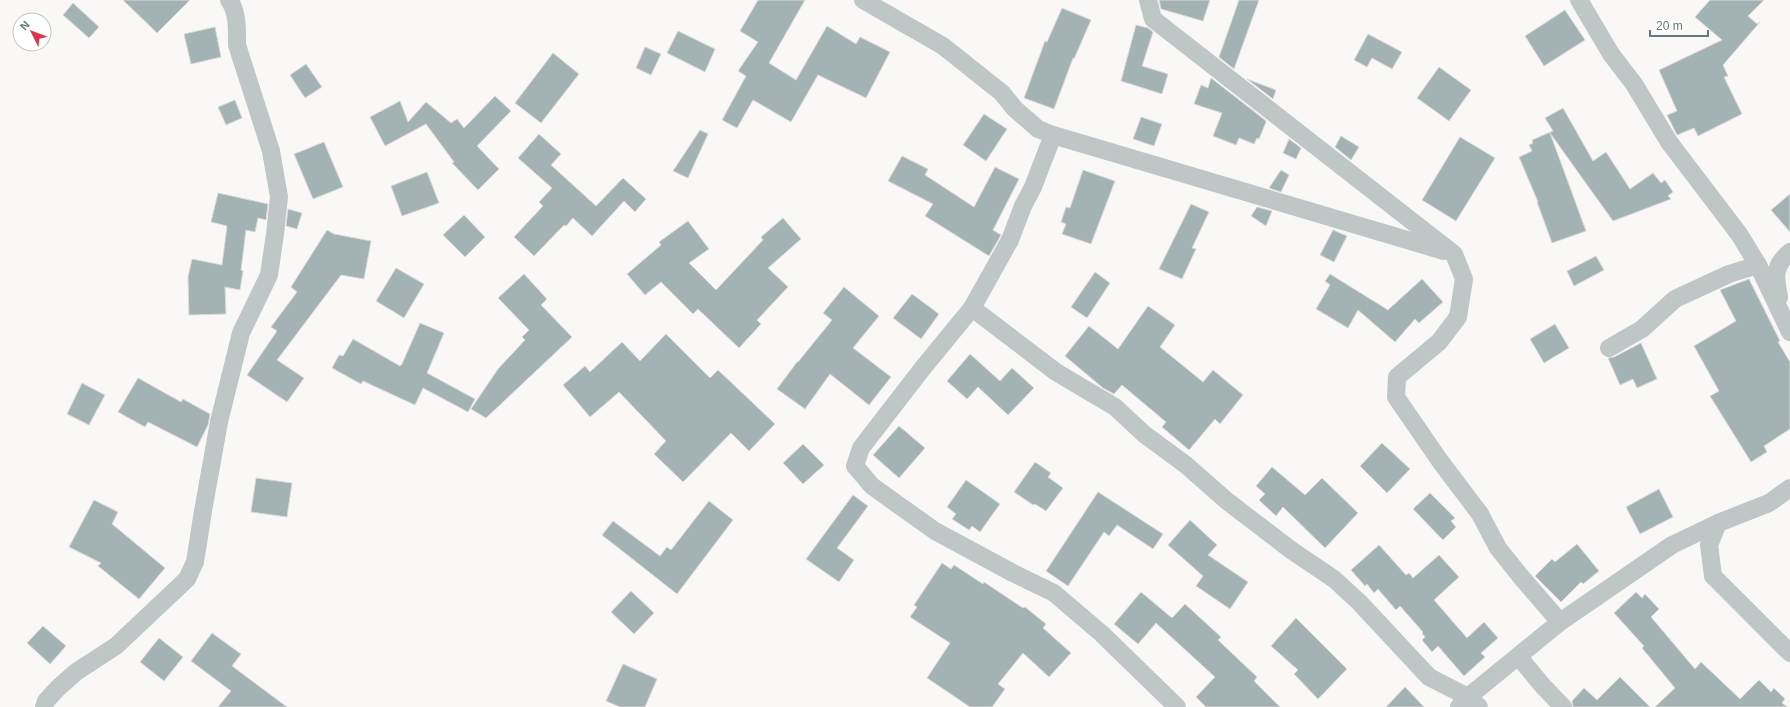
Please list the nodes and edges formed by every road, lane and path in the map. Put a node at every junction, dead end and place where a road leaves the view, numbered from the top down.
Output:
1 (229, 0) edge
2 (863, 0) edge
3 (1148, 0) edge
4 (1579, 0) edge
5 (1053, 135) junction
6 (1790, 252) edge
7 (1454, 254) junction
8 (1758, 265) junction
9 (972, 308) junction
10 (1786, 325) edge
11 (1609, 348) dead end
12 (1790, 488) edge
13 (1718, 523) junction
14 (1560, 622) junction
15 (1790, 653) edge
16 (1519, 657) junction
17 (1156, 689) junction
18 (1468, 704) edge
19 (44, 707) edge
20 (1160, 707) edge
21 (1177, 707) edge
22 (1563, 707) edge

1 - 19 street
2 - 5 street
3 - 7 street
4 - 8 street
5 - 7 street
5 - 9 street
6 - 10 street
7 - 14 street
8 - 10 street
8 - 11 street
9 - 17 street
9 - 18 street
12 - 13 street
13 - 14 street
13 - 15 street
14 - 16 street
16 - 18 street
16 - 22 street
17 - 20 street
17 - 21 street

